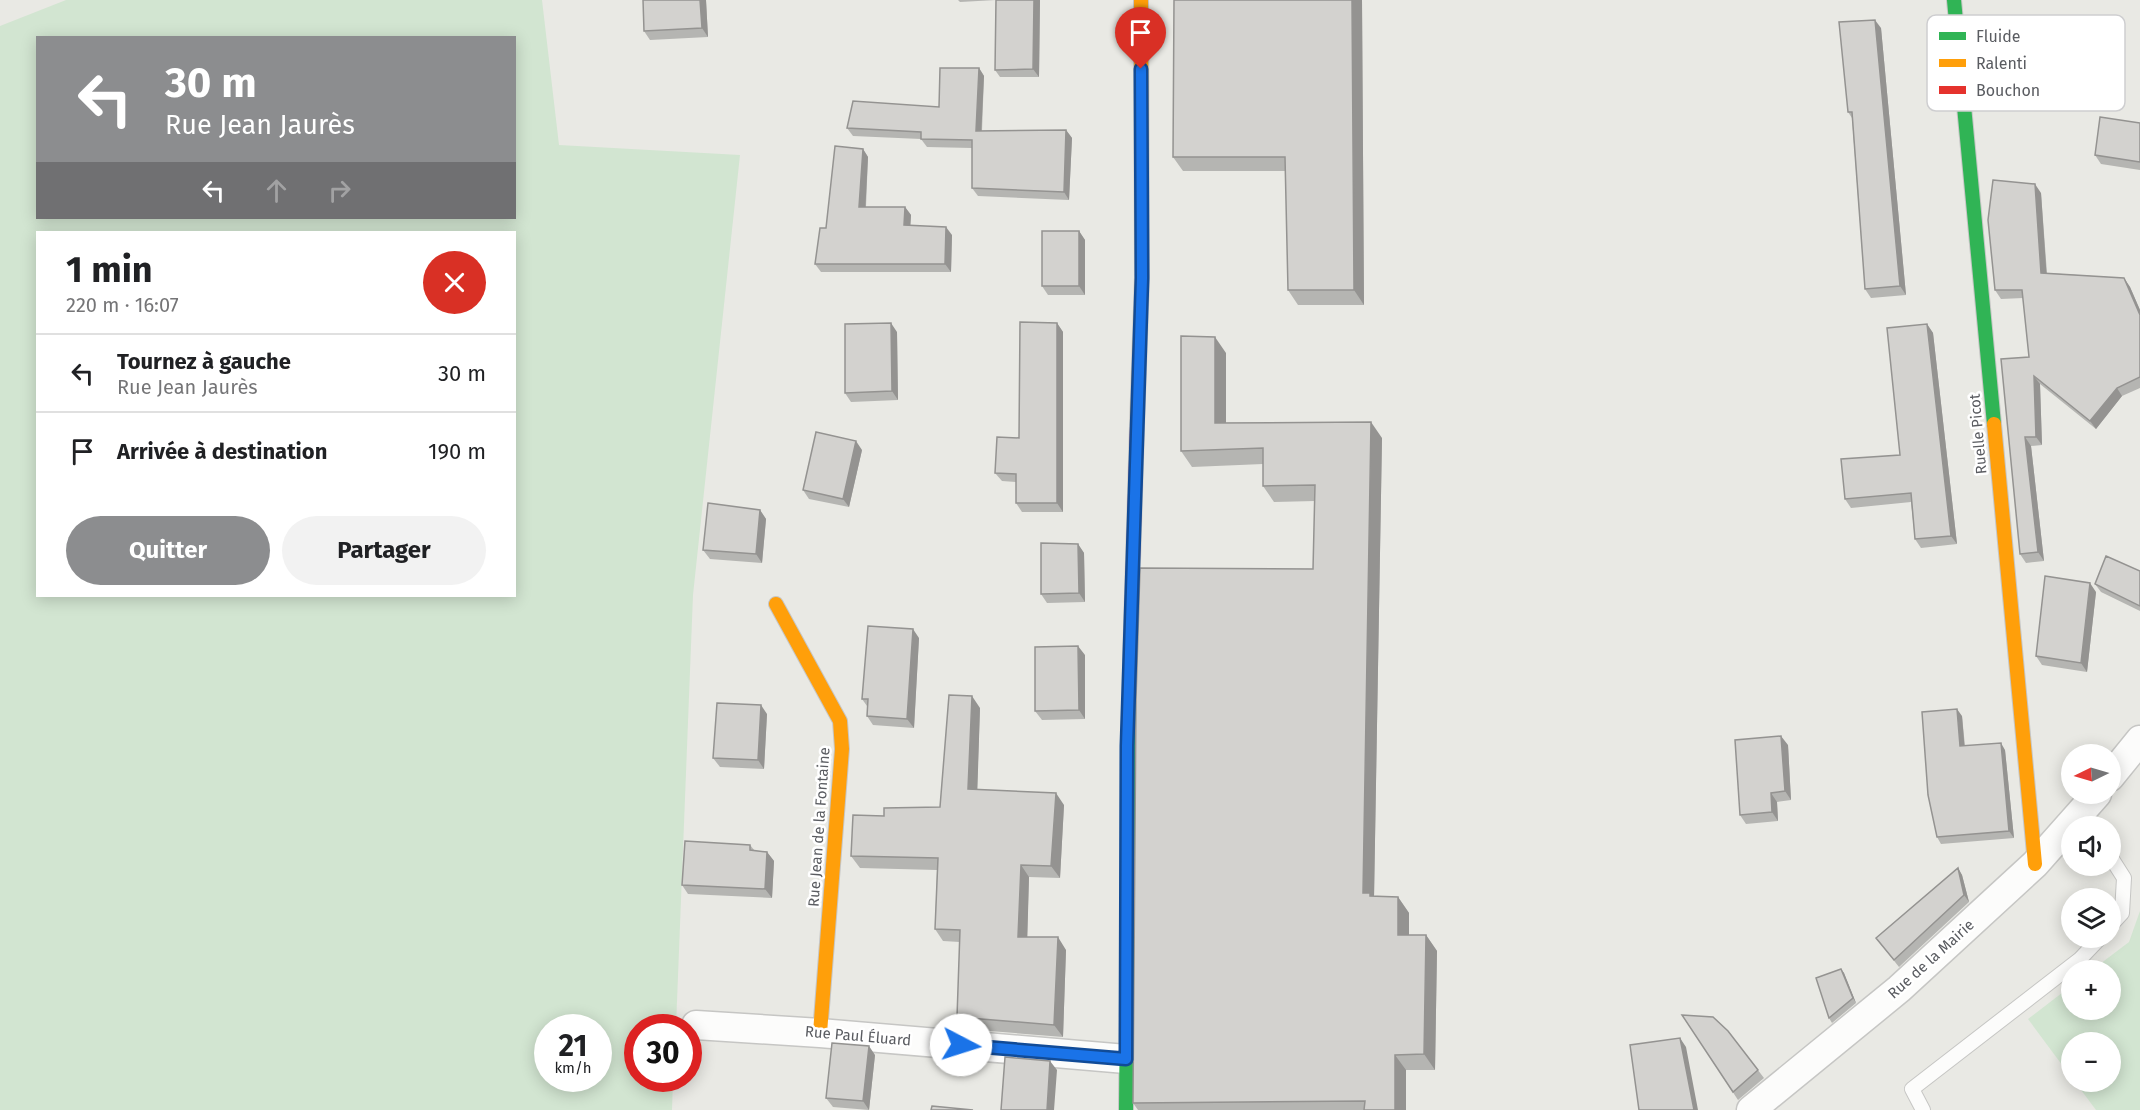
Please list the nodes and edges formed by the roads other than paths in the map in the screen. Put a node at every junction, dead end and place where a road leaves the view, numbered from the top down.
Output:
1 (1141, 0) edge
2 (1954, 0) edge
3 (1955, 15) edge
4 (1964, 111) edge
5 (776, 604) dead end
6 (2140, 740) edge
7 (2121, 763) edge
8 (2089, 811) edge
9 (2035, 864) junction
10 (2121, 873) edge
11 (2121, 914) edge
12 (2090, 948) edge
13 (702, 1025) edge
14 (820, 1033) junction
15 (1126, 1059) junction
16 (1126, 1110) edge
17 (1751, 1110) edge
18 (1923, 1110) edge

1 - 15 street
2 - 3 street, Ruelle Picot
4 - 9 street, Ruelle Picot
5 - 14 street, Rue Jean de la Fontaine
6 - 7 street
8 - 9 street, Rue de la Mairie
9 - 17 street, Rue de la Mairie
10 - 11 lane
12 - 18 lane
13 - 14 street, Rue Paul Éluard
14 - 15 street, Rue Paul Éluard
15 - 16 street

